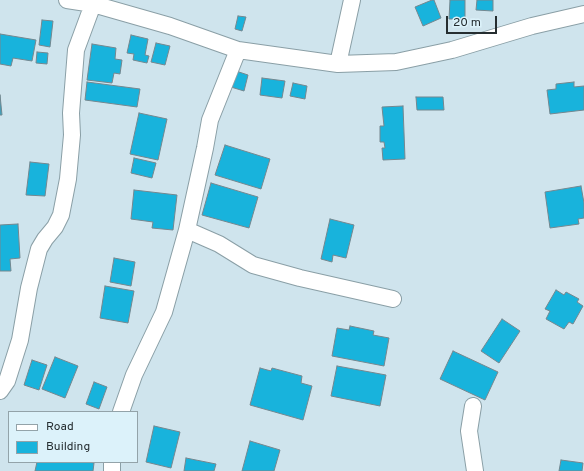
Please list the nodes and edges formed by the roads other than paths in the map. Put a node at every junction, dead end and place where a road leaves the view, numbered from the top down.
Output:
1 (67, 0) edge
2 (352, 0) edge
3 (93, 4) junction
4 (584, 14) edge
5 (238, 50) junction
6 (338, 64) junction
7 (187, 230) junction
8 (393, 299) dead end
9 (0, 391) edge
10 (473, 406) dead end
11 (121, 411) edge
12 (475, 471) edge

1 - 3 street
2 - 6 street
3 - 5 street
3 - 9 street
4 - 6 street
5 - 6 street
5 - 7 street
7 - 8 street
7 - 11 street
10 - 12 street

